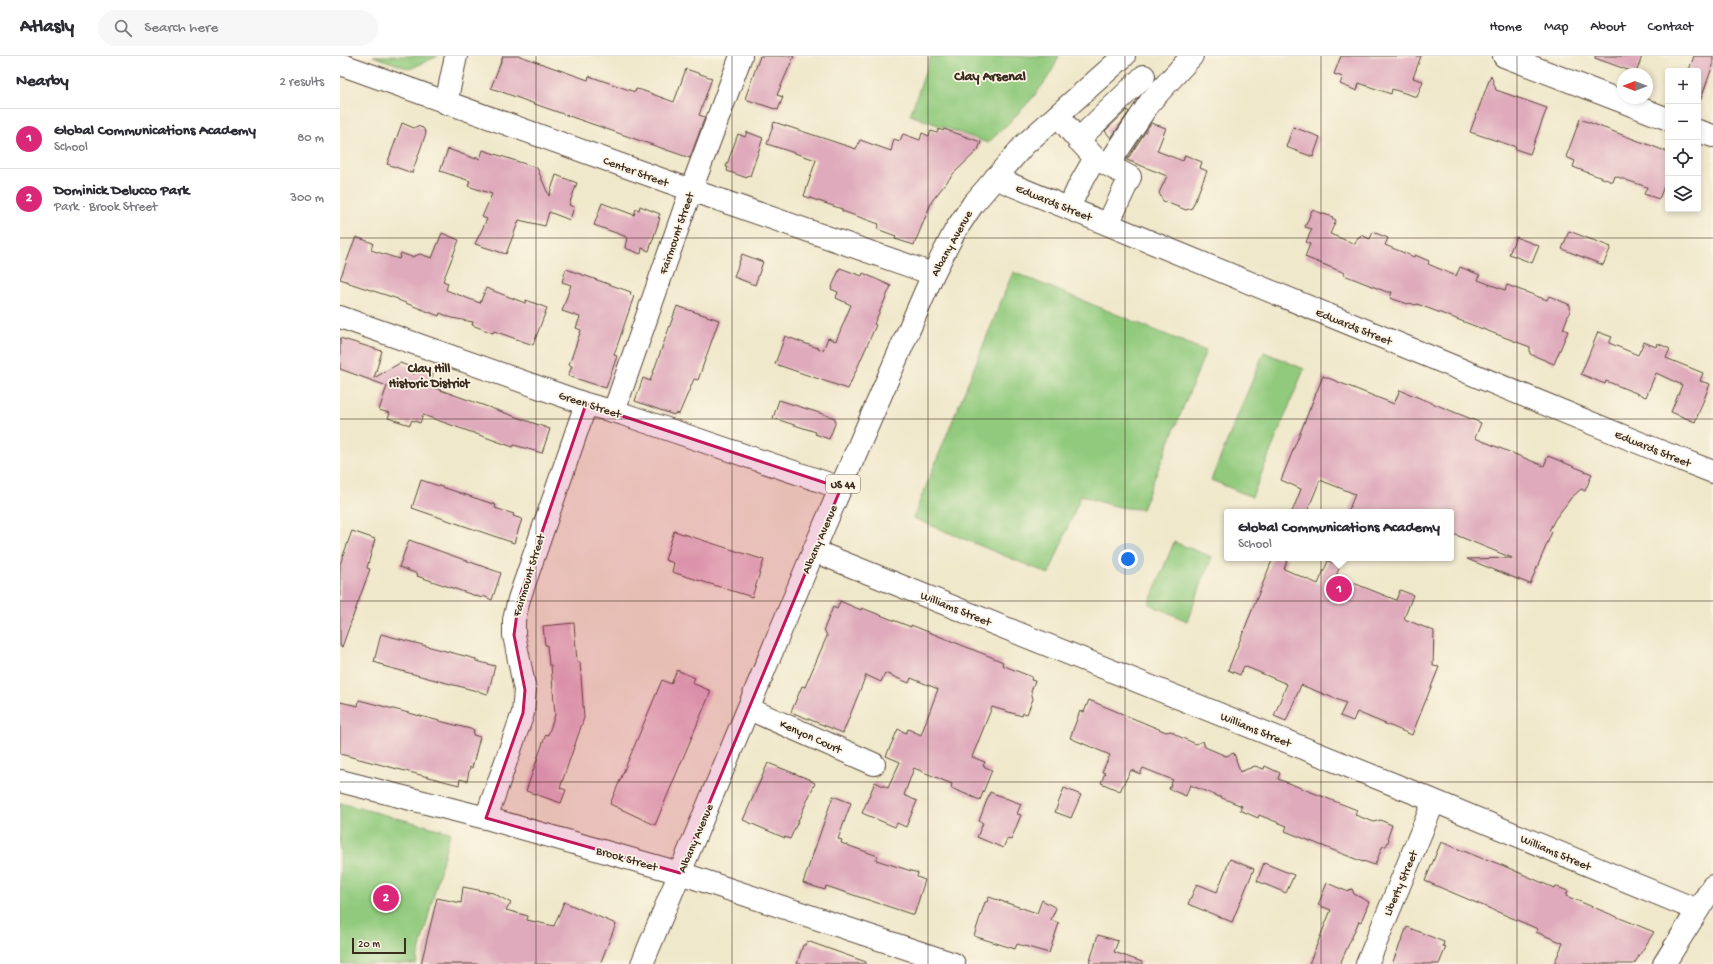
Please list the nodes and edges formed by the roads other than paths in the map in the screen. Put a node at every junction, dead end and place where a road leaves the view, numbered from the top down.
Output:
1 (456, 56) edge
2 (741, 56) edge
3 (1192, 56) edge
4 (1504, 56) edge
5 (1118, 58) edge
6 (340, 64) edge
7 (1144, 76) junction
8 (1159, 92) junction
9 (446, 103) junction
10 (1058, 115) junction
11 (1665, 118) edge
12 (1701, 132) edge
13 (1713, 136) edge
14 (1078, 140) junction
15 (1102, 162) junction
16 (994, 178) junction
17 (691, 190) junction
18 (1069, 208) junction
19 (1108, 224) junction
20 (933, 274) junction
21 (340, 317) edge
22 (586, 404) junction
23 (614, 412) junction
24 (1713, 472) edge
25 (841, 488) junction
26 (814, 551) junction
27 (749, 709) junction
28 (874, 764) dead end
29 (340, 781) edge
30 (1434, 801) junction
31 (486, 818) junction
32 (680, 873) junction
33 (1713, 886) edge
34 (1698, 910) junction
35 (642, 964) edge
36 (954, 964) edge
37 (1366, 964) edge
38 (1664, 964) edge

1 - 9 main road
2 - 17 main road, Fairmount Street
3 - 8 main road
4 - 11 main road
5 - 7 main road
5 - 10 main road, Albany Avenue / US 44
6 - 9 main road, Center Street
7 - 8 main road
7 - 14 main road
8 - 15 main road
9 - 17 main road, Center Street
10 - 14 main road
10 - 16 main road, Albany Avenue / US 44
12 - 13 main road
14 - 15 main road
15 - 18 main road
15 - 19 main road
16 - 18 main road, Edwards Street
16 - 20 main road, Albany Avenue / US 44
17 - 20 main road, Center Street
17 - 23 main road, Fairmount Street
18 - 19 main road, Edwards Street
19 - 24 main road, Edwards Street
20 - 25 main road, Albany Avenue / US 44
21 - 22 main road, Green Street
22 - 23 main road, Green Street
22 - 31 main road, Fairmount Street
23 - 25 main road, Green Street
25 - 26 main road, Albany Avenue / US 44
26 - 27 main road, Albany Avenue / US 44
26 - 30 main road, Williams Street
27 - 28 main road, Kenyon Court
27 - 32 main road, Albany Avenue / US 44
29 - 31 main road, Brook Street
30 - 34 main road, Williams Street
30 - 37 main road, Liberty Street
31 - 32 main road, Brook Street
32 - 35 main road, Albany Avenue / US 44
32 - 36 main road, Brook Street
33 - 34 main road
34 - 38 main road

